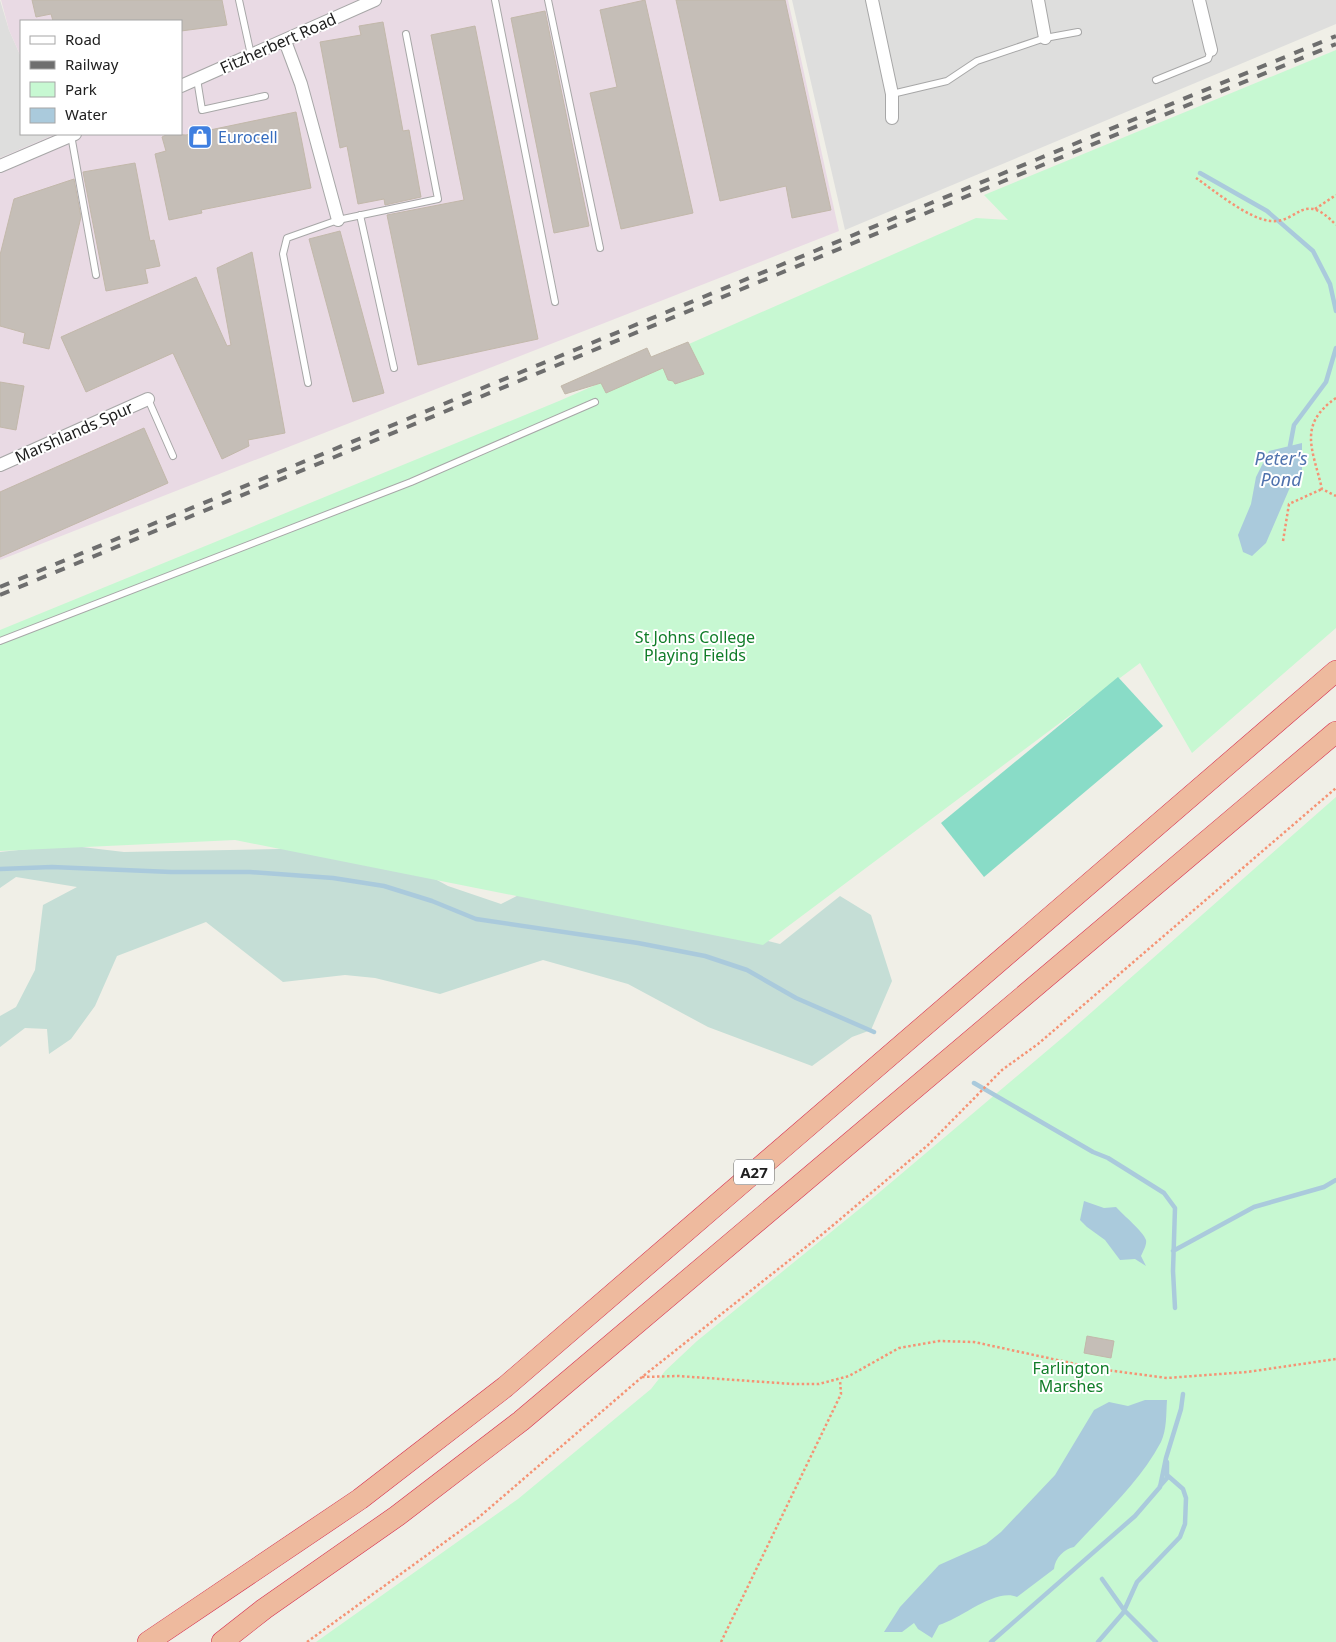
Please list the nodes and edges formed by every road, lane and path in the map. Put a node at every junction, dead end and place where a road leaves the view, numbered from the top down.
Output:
1 (239, 0) edge
2 (375, 0) edge
3 (495, 0) edge
4 (548, 0) edge
5 (872, 0) edge
6 (1038, 0) edge
7 (1199, 0) edge
8 (1078, 32) dead end
9 (406, 34) dead end
10 (1045, 38) junction
11 (285, 41) junction
12 (1211, 50) joint
13 (251, 55) junction
14 (197, 79) junction
15 (1156, 80) dead end
16 (182, 86) edge
17 (892, 94) junction
18 (265, 96) dead end
19 (892, 118) dead end
20 (73, 135) edge
21 (0, 166) edge
22 (1196, 178) dead end
23 (1336, 195) edge
24 (1315, 209) junction
25 (360, 216) junction
26 (338, 220) junction
27 (1336, 226) edge
28 (600, 248) dead end
29 (96, 275) dead end
30 (555, 302) dead end
31 (394, 368) dead end
32 (308, 383) dead end
33 (1336, 398) edge
34 (148, 399) joint
35 (595, 402) dead end
36 (173, 456) dead end
37 (0, 465) edge
38 (1322, 489) junction
39 (1336, 496) edge
40 (1283, 541) dead end
41 (0, 641) edge
42 (1336, 671) edge
43 (1336, 732) edge
44 (1336, 788) edge
45 (1336, 1359) edge
46 (642, 1377) junction
47 (840, 1380) junction
48 (264, 1609) junction
49 (148, 1642) edge
50 (208, 1642) edge
51 (222, 1642) edge
52 (307, 1642) edge
53 (721, 1642) edge

1 - 13 lane
2 - 11 street, Fitzherbert Road
3 - 30 lane
4 - 28 lane
5 - 17 street
6 - 10 street
7 - 12 street
8 - 10 lane
9 - 25 lane
10 - 17 lane
11 - 13 street, Fitzherbert Road
11 - 26 street
12 - 15 lane
13 - 14 street, Fitzherbert Road
14 - 16 street, Fitzherbert Road
14 - 18 lane
17 - 19 street
20 - 21 street
20 - 29 lane
22 - 24 path
23 - 24 path
24 - 27 path
25 - 26 lane
25 - 31 lane
26 - 32 lane
33 - 38 path
34 - 36 lane
34 - 37 street, Marshlands Spur
35 - 41 lane
38 - 39 path
38 - 40 path
42 - 49 highway, A27
43 - 48 highway, A27
44 - 46 path
45 - 47 path
46 - 47 path
46 - 52 path
47 - 53 path
48 - 50 highway, A27
48 - 51 highway

